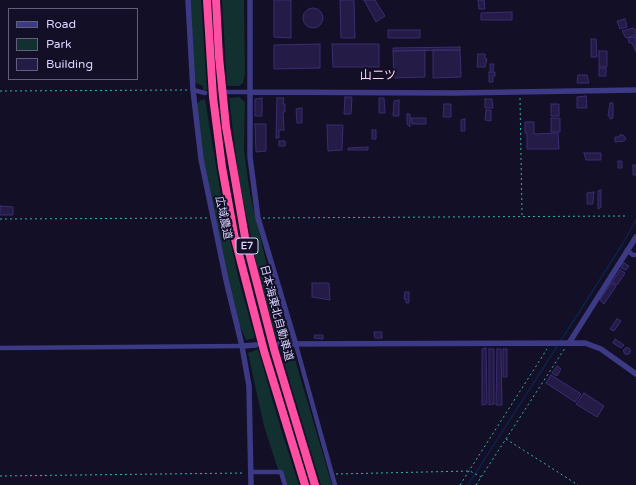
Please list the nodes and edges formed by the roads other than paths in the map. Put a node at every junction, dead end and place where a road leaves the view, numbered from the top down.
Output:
1 (188, 0) edge
2 (207, 0) edge
3 (216, 0) edge
4 (250, 0) edge
5 (193, 90) junction
6 (636, 90) edge
7 (227, 92) dead end
8 (249, 92) junction
9 (205, 93) dead end
10 (636, 236) edge
11 (627, 250) junction
12 (636, 255) edge
13 (566, 343) junction
14 (279, 344) dead end
15 (256, 345) dead end
16 (296, 345) junction
17 (242, 346) junction
18 (0, 348) edge
19 (636, 374) edge
20 (251, 472) junction
21 (251, 485) edge
22 (285, 485) edge
23 (305, 485) edge
24 (314, 485) edge
25 (335, 485) edge

1 - 5 street, 広域農道
2 - 23 highway, 日本海東北自動車道 / E7
3 - 24 highway, 日本海東北自動車道 / E7
4 - 8 street
5 - 9 street
5 - 17 street, 広域農道
6 - 8 street
7 - 8 street
8 - 16 street
10 - 11 street
11 - 12 street
11 - 13 street
13 - 16 street
13 - 19 street
14 - 16 street
15 - 17 street
16 - 25 street
17 - 18 street
17 - 20 street, 広域農道
20 - 21 street, 広域農道
20 - 22 street

